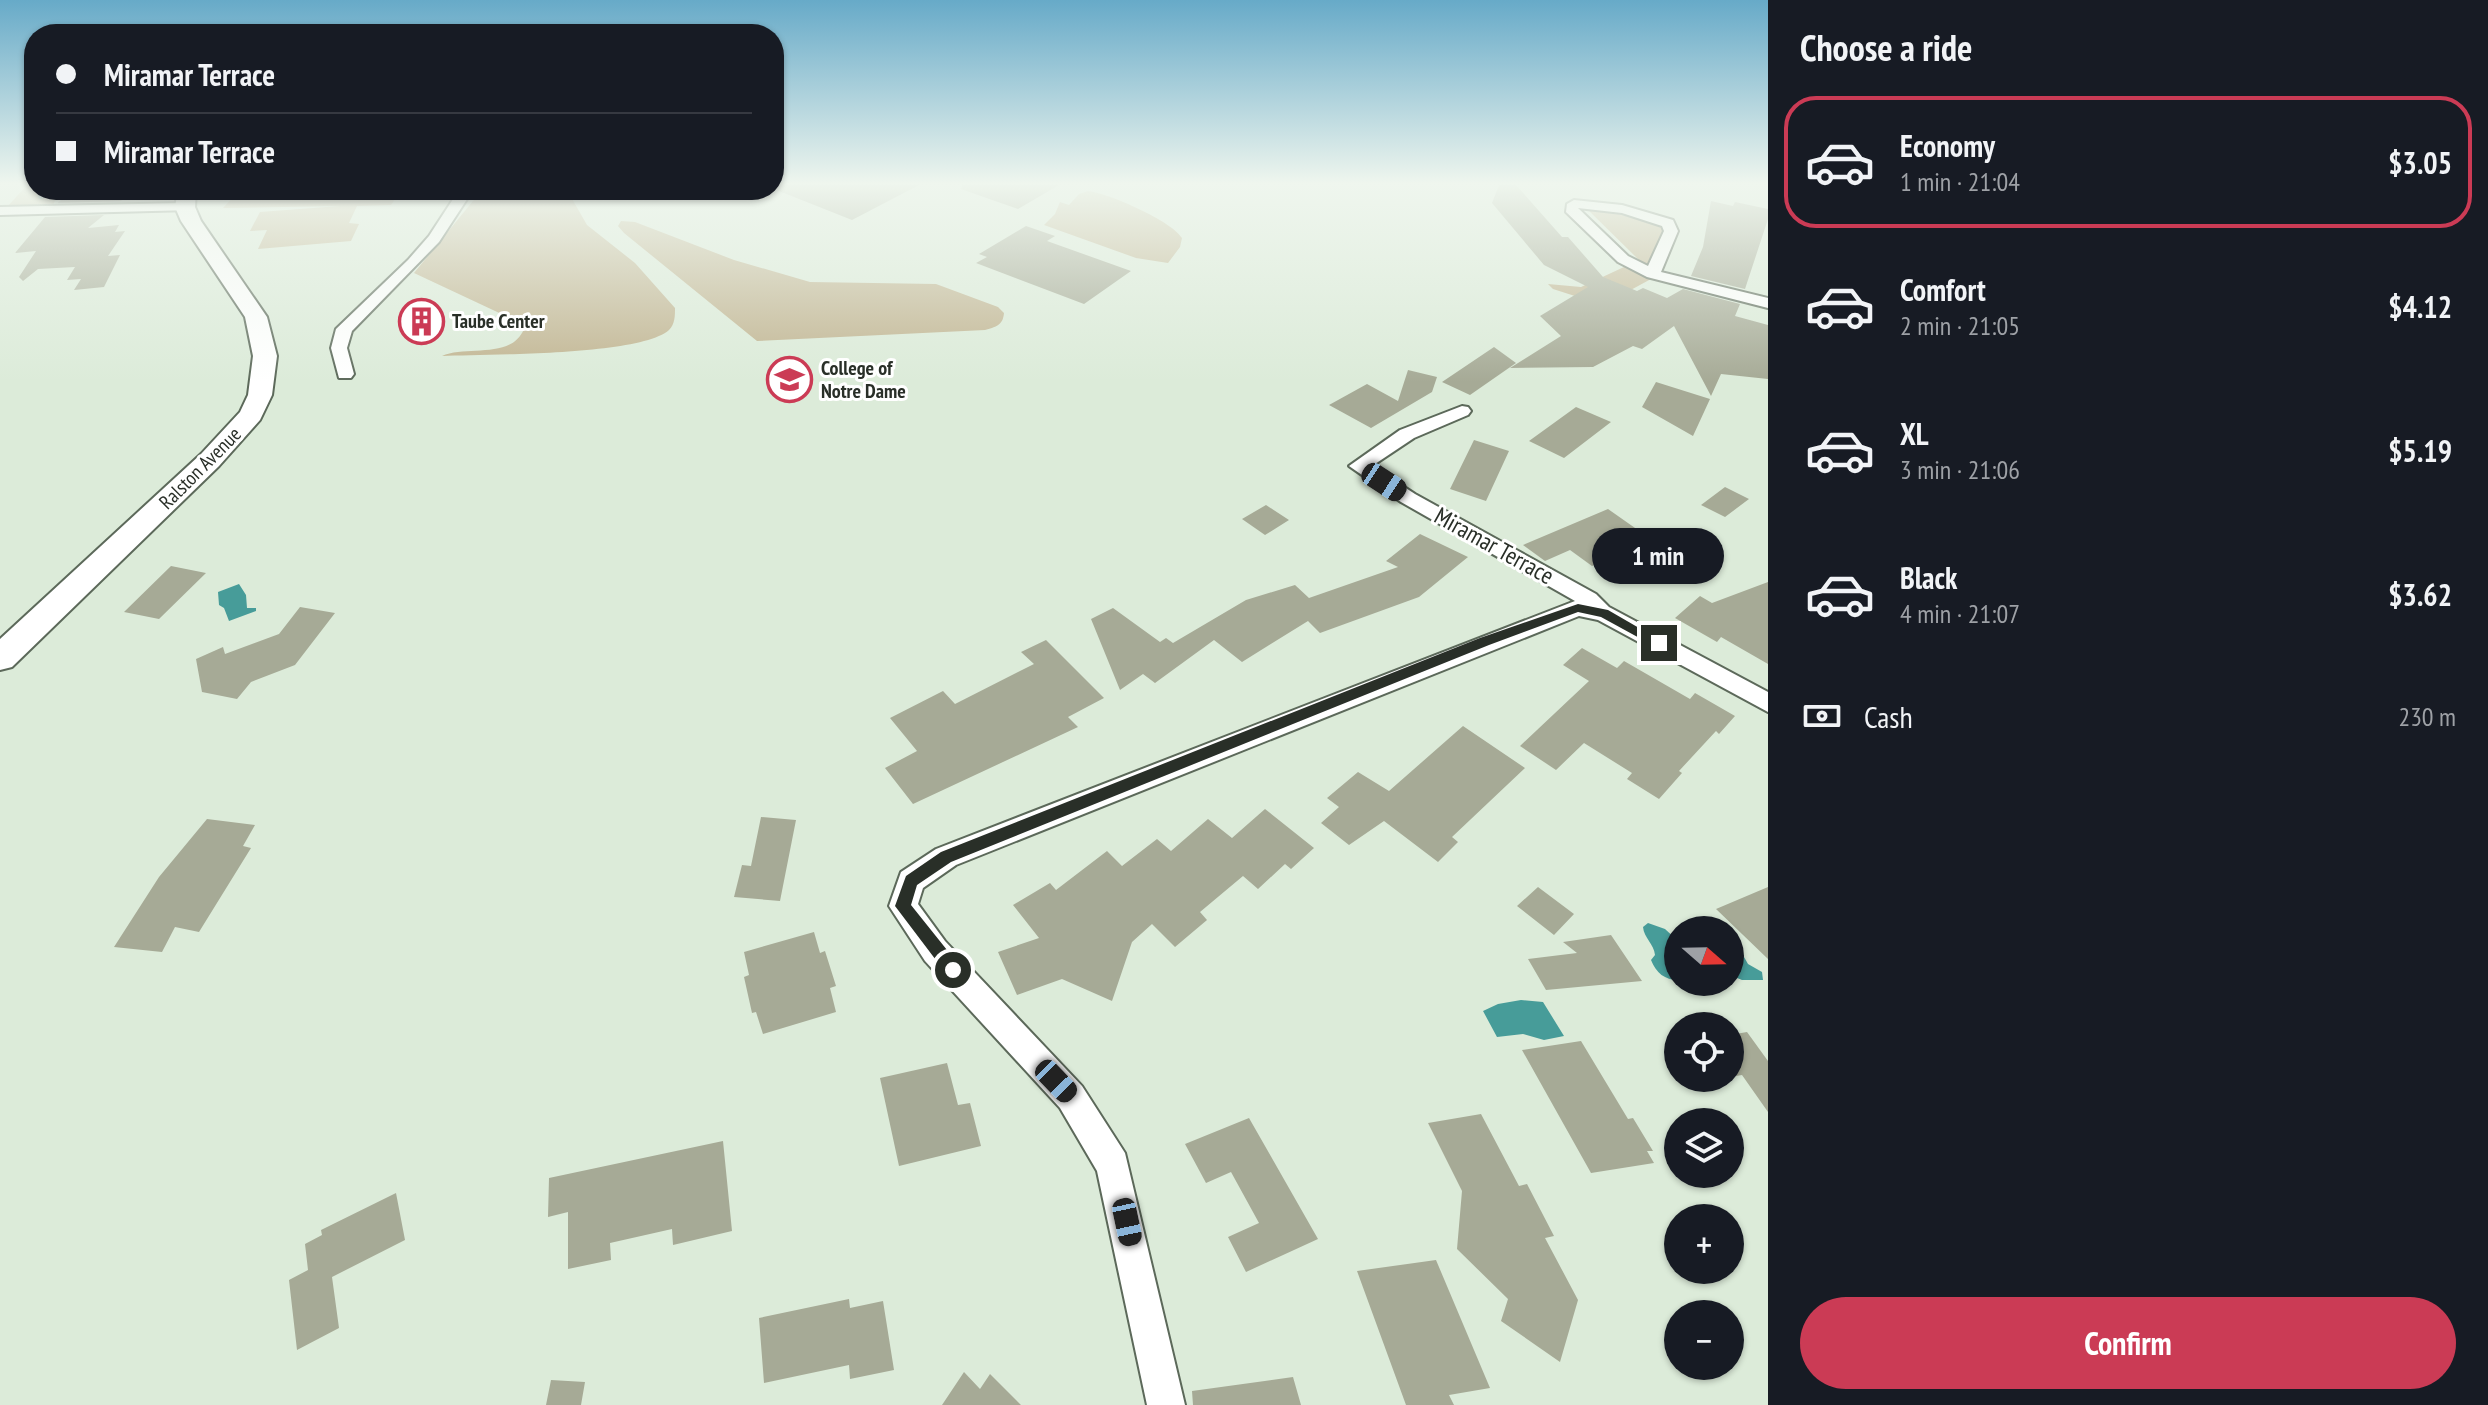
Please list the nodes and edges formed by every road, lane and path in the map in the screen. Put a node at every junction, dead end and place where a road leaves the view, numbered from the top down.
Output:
1 (211, 251) edge
2 (424, 251) edge
3 (1614, 251) edge
4 (1662, 251) edge
5 (1652, 274) junction
6 (1768, 303) edge
7 (345, 374) dead end
8 (1462, 411) dead end
9 (1604, 613) junction
10 (0, 658) edge
11 (1768, 703) edge
12 (1166, 1405) edge

1 - 10 main road, Ralston Avenue
2 - 7 street
3 - 5 street
4 - 5 street
5 - 6 street
8 - 9 street, Miramar Terrace
9 - 11 street, Miramar Terrace
9 - 12 street, Miramar Terrace

